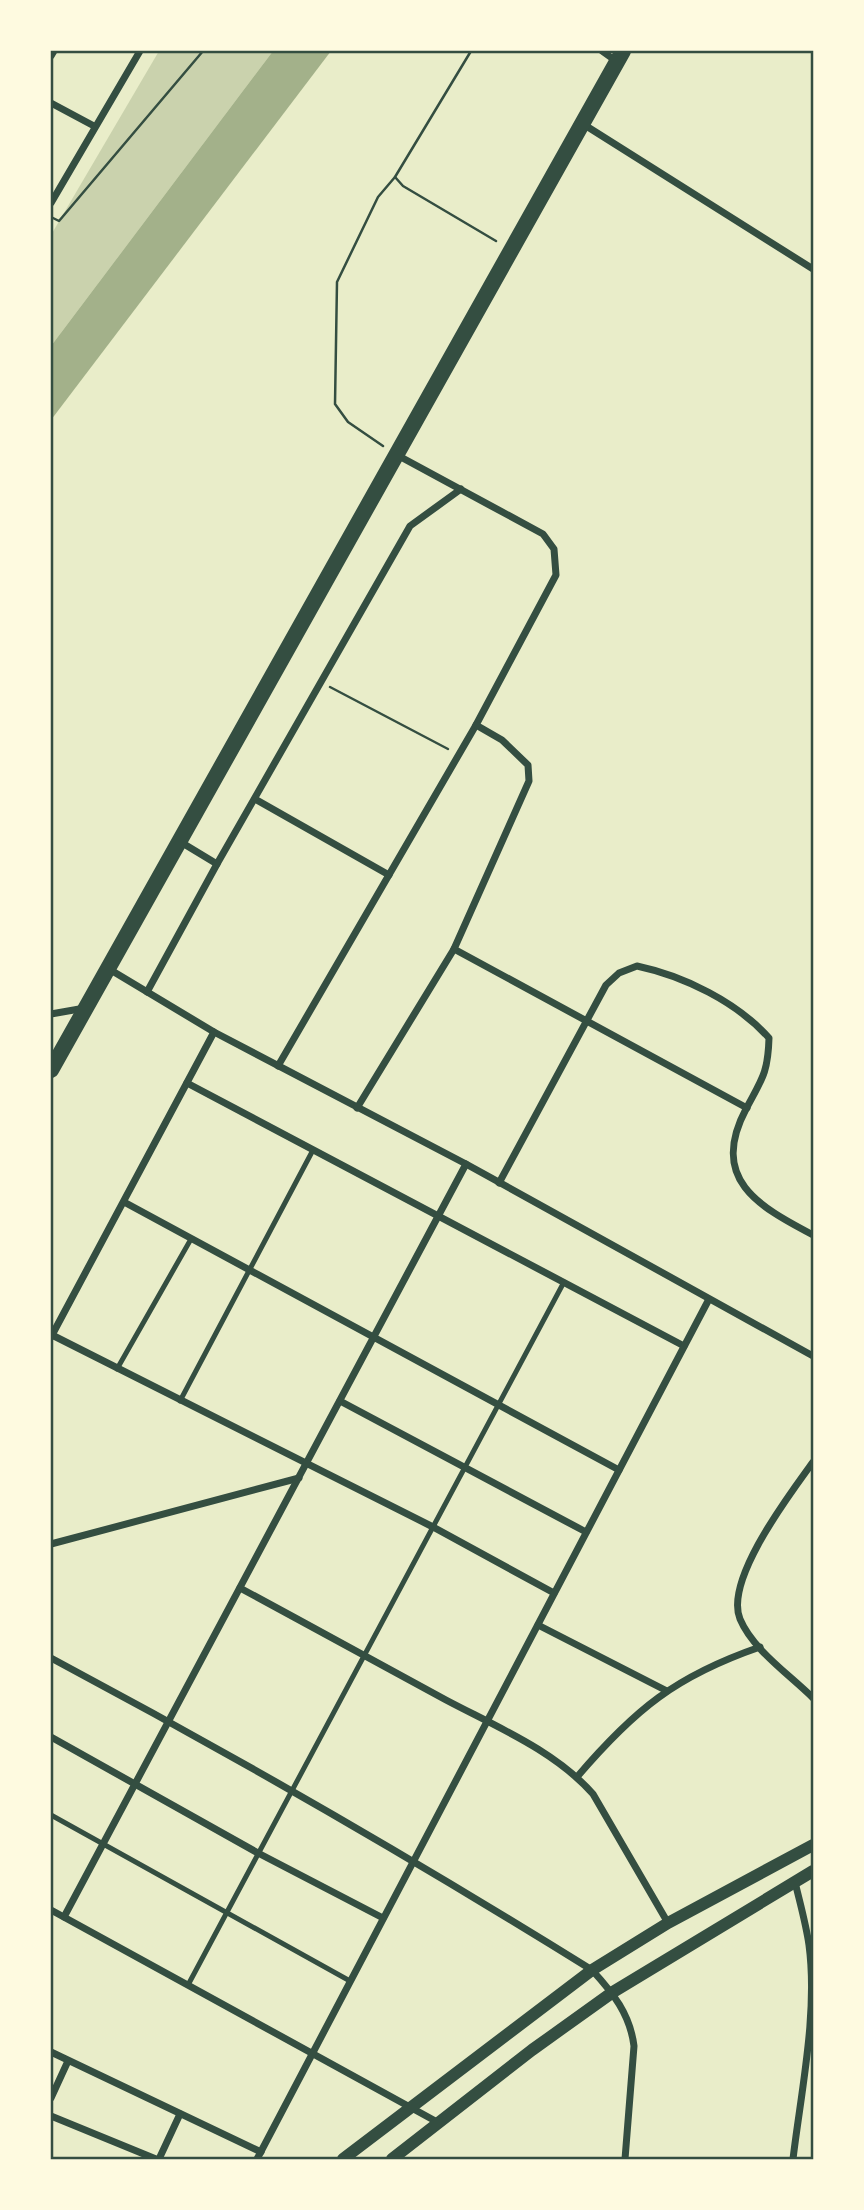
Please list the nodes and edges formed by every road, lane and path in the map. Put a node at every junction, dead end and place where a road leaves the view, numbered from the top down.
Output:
1 (54, 51) edge
2 (140, 51) edge
3 (203, 51) edge
4 (471, 51) edge
5 (602, 51) edge
6 (51, 56) edge
7 (620, 56) edge
8 (51, 103) edge
9 (582, 124) junction
10 (94, 126) junction
11 (395, 177) junction
12 (51, 203) edge
13 (51, 217) edge
14 (511, 250) junction
15 (813, 269) edge
16 (396, 455) junction
17 (461, 489) junction
18 (321, 682) junction
19 (476, 725) junction
20 (459, 754) junction
21 (255, 799) junction
22 (178, 840) junction
23 (217, 864) junction
24 (389, 875) junction
25 (454, 949) junction
26 (106, 967) junction
27 (147, 992) junction
28 (86, 1008) junction
29 (51, 1014) edge
30 (586, 1018) junction
31 (215, 1032) junction
32 (278, 1066) junction
33 (51, 1070) edge
34 (187, 1083) junction
35 (357, 1108) junction
36 (747, 1108) junction
37 (313, 1150) junction
38 (466, 1164) junction
39 (499, 1183) junction
40 (124, 1202) junction
41 (438, 1216) junction
42 (813, 1235) edge
43 (191, 1239) junction
44 (249, 1271) junction
45 (564, 1282) junction
46 (708, 1301) junction
47 (51, 1336) edge
48 (373, 1339) junction
49 (684, 1346) junction
50 (813, 1356) edge
51 (117, 1369) junction
52 (340, 1401) junction
53 (179, 1402) junction
54 (498, 1405) junction
55 (813, 1462) edge
56 (305, 1465) junction
57 (464, 1468) junction
58 (619, 1470) junction
59 (299, 1478) junction
60 (432, 1527) junction
61 (586, 1532) junction
62 (51, 1544) edge
63 (240, 1588) junction
64 (554, 1593) junction
65 (538, 1625) junction
66 (760, 1647) junction
67 (364, 1655) junction
68 (51, 1658) edge
69 (667, 1691) junction
70 (813, 1698) edge
71 (169, 1721) junction
72 (487, 1721) junction
73 (51, 1737) edge
74 (578, 1776) junction
75 (135, 1784) junction
76 (291, 1791) junction
77 (51, 1815) edge
78 (104, 1843) junction
79 (813, 1845) edge
80 (258, 1853) junction
81 (414, 1860) junction
82 (813, 1871) edge
83 (794, 1881) junction
84 (51, 1910) edge
85 (227, 1911) junction
86 (64, 1917) junction
87 (383, 1918) junction
88 (668, 1923) junction
89 (592, 1970) junction
90 (351, 1981) junction
91 (188, 1985) junction
92 (613, 1992) junction
93 (51, 2052) edge
94 (312, 2054) junction
95 (68, 2061) junction
96 (51, 2098) edge
97 (410, 2107) junction
98 (180, 2114) junction
99 (51, 2116) edge
100 (439, 2124) junction
101 (259, 2156) edge
102 (158, 2159) edge
103 (343, 2159) edge
104 (392, 2159) edge
105 (625, 2159) edge
106 (793, 2159) edge

1 - 6 street
2 - 10 street
3 - 13 path
4 - 11 path
5 - 7 street
7 - 9 main road
8 - 10 street
9 - 14 main road
9 - 15 street
10 - 12 street
11 - 14 path
11 - 16 path
14 - 16 main road
16 - 17 street
16 - 22 main road
17 - 18 street
17 - 19 street
18 - 20 path
18 - 21 street
19 - 20 street
19 - 25 street
20 - 24 street
21 - 23 street
21 - 24 street
22 - 23 street
22 - 26 main road
23 - 27 street
24 - 32 street
25 - 30 street
25 - 35 street
26 - 27 street
26 - 28 main road
27 - 31 street
28 - 29 street
28 - 33 main road
30 - 36 street
30 - 36 street
30 - 39 street
31 - 32 street
31 - 34 street
32 - 35 street
34 - 37 street
34 - 40 street
35 - 38 street
36 - 42 street
37 - 41 street
37 - 44 lane
38 - 39 street
38 - 41 street
39 - 46 street
40 - 43 street
40 - 47 street
41 - 45 street
41 - 48 street
43 - 44 street
43 - 51 lane
44 - 48 street
44 - 53 lane
45 - 49 street
45 - 54 lane
46 - 49 street
46 - 50 street
47 - 51 street
48 - 52 street
48 - 54 street
49 - 58 street
51 - 53 street
52 - 56 street
52 - 57 street
53 - 56 street
54 - 57 lane
54 - 58 street
55 - 66 street
56 - 59 street
56 - 60 street
57 - 60 lane
57 - 61 street
58 - 61 street
59 - 62 street
59 - 63 street
60 - 64 street
60 - 67 lane
61 - 64 street
63 - 67 street
63 - 71 street
64 - 65 street
65 - 69 street
65 - 72 street
66 - 69 street
66 - 70 street
67 - 72 street
67 - 76 lane
68 - 71 street
69 - 74 street
71 - 75 street
71 - 76 street
72 - 74 street
72 - 81 street
73 - 75 street
74 - 88 street
75 - 78 street
75 - 80 street
76 - 80 lane
76 - 81 street
77 - 78 lane
78 - 85 lane
78 - 86 street
79 - 88 street
80 - 85 lane
80 - 87 street
81 - 87 street
81 - 89 street
82 - 83 street
83 - 92 street
83 - 106 street
84 - 86 street
85 - 90 lane
85 - 91 lane
86 - 91 street
87 - 90 street
88 - 89 street
89 - 92 street
89 - 97 street
90 - 94 street
91 - 94 street
92 - 100 street
92 - 105 street
93 - 95 street
94 - 97 street
94 - 101 street
95 - 96 street
95 - 98 street
97 - 100 street
97 - 103 street
98 - 101 street
98 - 102 street
99 - 102 street
100 - 104 street

